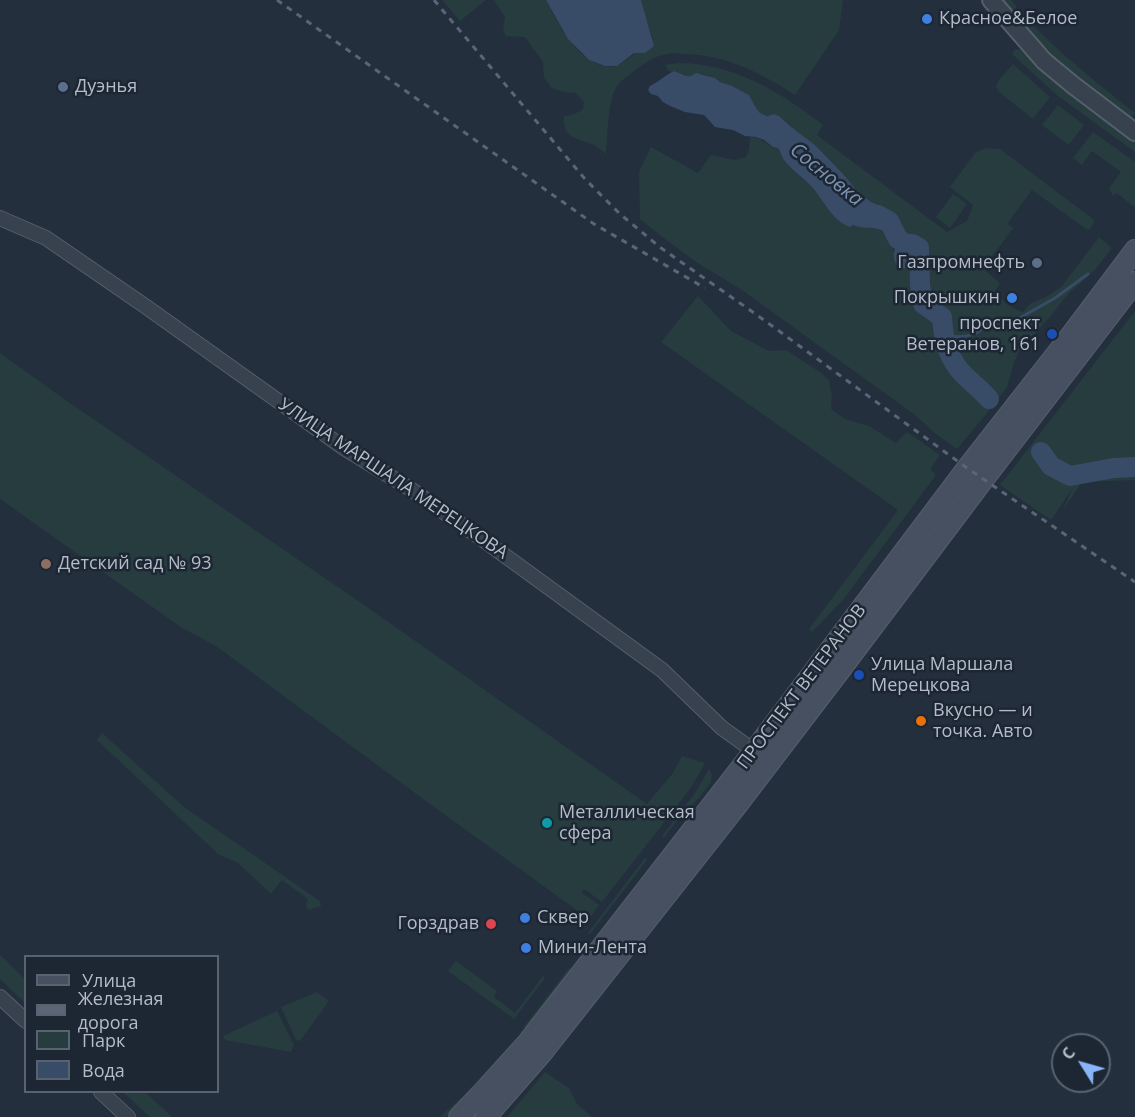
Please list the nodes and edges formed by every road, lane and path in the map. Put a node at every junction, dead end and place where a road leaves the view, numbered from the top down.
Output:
1 (991, 0) edge
2 (1135, 132) edge
3 (0, 218) edge
4 (1135, 250) edge
5 (1135, 282) edge
6 (762, 757) junction
7 (0, 997) edge
8 (24, 1019) edge
9 (102, 1093) edge
10 (128, 1117) edge
11 (459, 1117) edge
12 (486, 1117) edge

1 - 2 street
3 - 6 street, УЛИЦА МАРШАЛА МЕРЕЦКОВА
4 - 6 main road, ПРОСПЕКТ ВЕТЕРАНОВ
5 - 6 main road, ПРОСПЕКТ ВЕТЕРАНОВ
6 - 11 main road, ПРОСПЕКТ ВЕТЕРАНОВ
6 - 12 main road, ПРОСПЕКТ ВЕТЕРАНОВ
7 - 8 street
9 - 10 street

